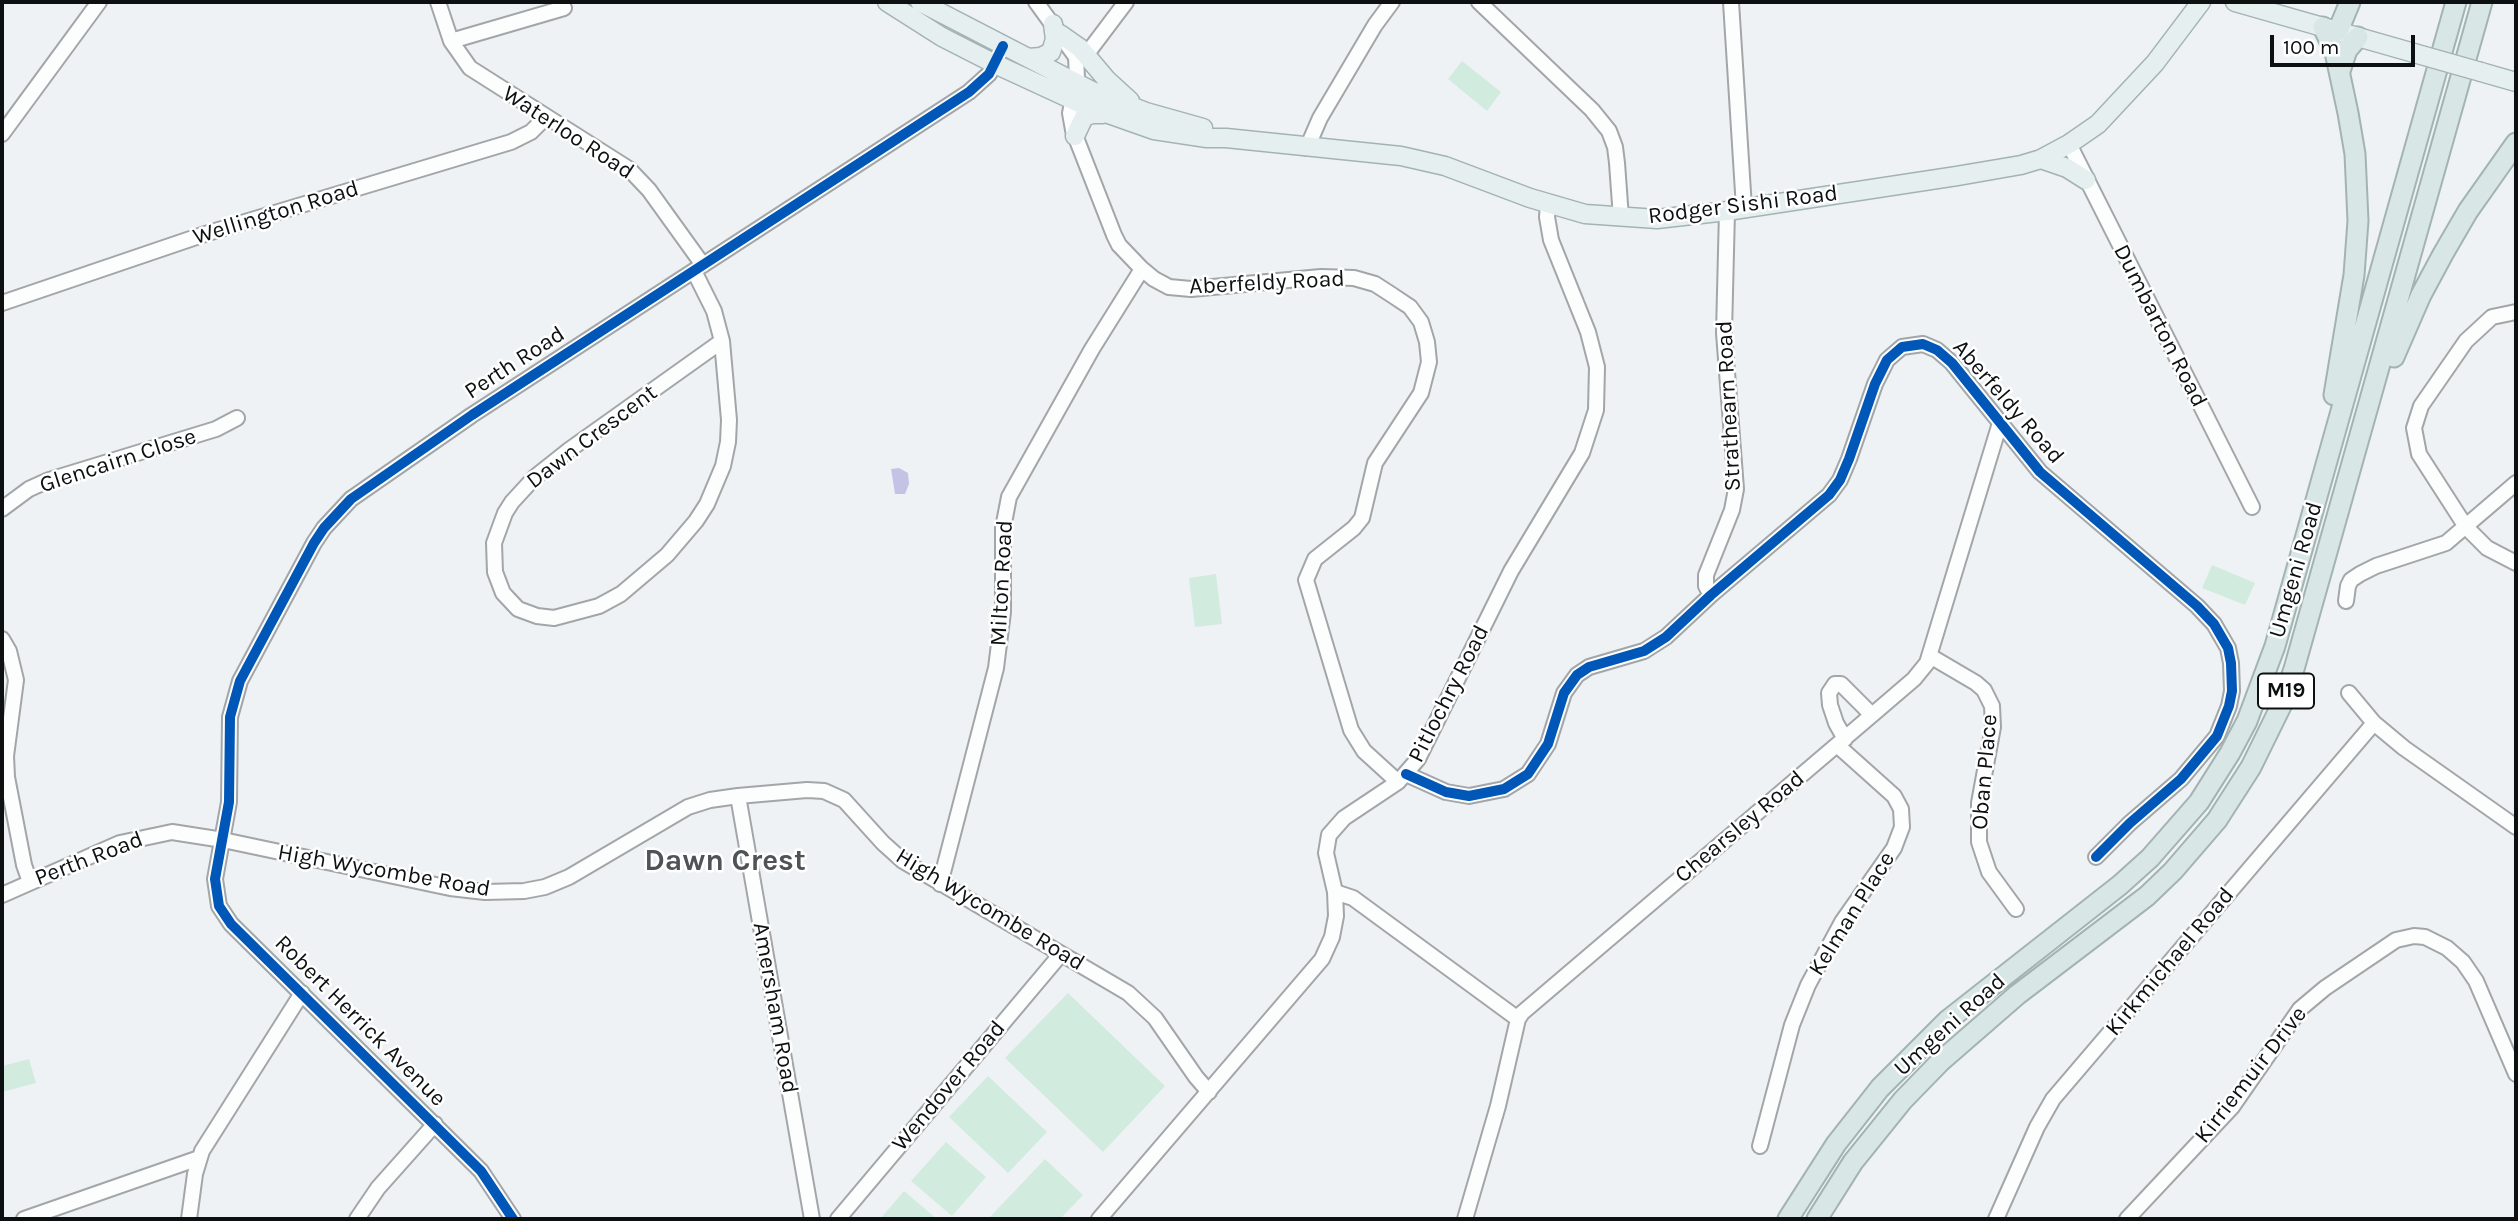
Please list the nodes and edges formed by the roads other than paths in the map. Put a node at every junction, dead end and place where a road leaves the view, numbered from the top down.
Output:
1 (99, 2) edge
2 (438, 2) edge
3 (887, 2) edge
4 (920, 2) edge
5 (1036, 2) edge
6 (1126, 2) edge
7 (1392, 2) edge
8 (1479, 2) edge
9 (1731, 2) edge
10 (2201, 2) edge
11 (2235, 2) edge
12 (2350, 2) edge
13 (2456, 2) edge
14 (2482, 2) edge
15 (564, 8) dead end
16 (1056, 29) junction
17 (2340, 32) junction
18 (452, 41) junction
19 (1003, 46) junction
20 (1086, 55) junction
21 (1028, 58) junction
22 (995, 64) junction
23 (2340, 71) junction
24 (2516, 82) edge
25 (1074, 92) junction
26 (1142, 110) junction
27 (1106, 114) junction
28 (546, 117) junction
29 (2, 134) edge
30 (1075, 136) junction
31 (1226, 138) junction
32 (2516, 143) edge
33 (2069, 144) junction
34 (1307, 148) junction
35 (2040, 159) junction
36 (2086, 180) junction
37 (1548, 204) junction
38 (1736, 209) junction
39 (1621, 218) junction
40 (699, 268) junction
41 (1142, 269) junction
42 (2, 303) edge
43 (2516, 312) edge
44 (722, 341) junction
45 (237, 418) dead end
46 (2000, 423) junction
47 (2516, 482) edge
48 (2252, 507) dead end
49 (2, 509) edge
50 (2313, 509) junction
51 (2466, 527) junction
52 (2516, 563) edge
53 (1711, 595) junction
54 (2315, 596) junction
55 (2346, 601) dead end
56 (2, 639) edge
57 (1930, 656) junction
58 (2349, 693) dead end
59 (1872, 715) junction
60 (2374, 723) junction
61 (1841, 742) junction
62 (1402, 778) junction
63 (738, 796) junction
64 (2516, 827) edge
65 (223, 840) junction
66 (2095, 857) dead end
67 (30, 881) junction
68 (940, 884) junction
69 (1335, 892) junction
70 (2, 895) edge
71 (2016, 909) dead end
72 (1061, 954) junction
73 (302, 993) junction
74 (1518, 1019) junction
75 (2516, 1074) edge
76 (1209, 1092) junction
77 (435, 1124) junction
78 (1760, 1146) dead end
79 (199, 1158) junction
80 (24, 1219) edge
81 (189, 1219) edge
82 (357, 1219) edge
83 (513, 1219) edge
84 (812, 1219) edge
85 (838, 1219) edge
86 (1099, 1219) edge
87 (1465, 1219) edge
88 (1788, 1219) edge
89 (1817, 1219) edge
90 (1996, 1219) edge
91 (2127, 1219) edge

1 - 29 street
2 - 18 street, Waterloo Road
3 - 22 main road, Rodger Sishi Road
4 - 19 main road, Rodger Sishi Road
5 - 16 street, Aberfeldy Road
6 - 20 street
7 - 34 street
8 - 39 street
9 - 38 street, Strathearn Road
10 - 33 main road, Rodger Sishi Road
11 - 17 main road
12 - 17 highway
13 - 50 highway, Umgeni Road / M19
14 - 54 highway, Umgeni Road / M19
15 - 18 street
16 - 20 main road
16 - 21 main road
16 - 25 street, Aberfeldy Road
17 - 23 highway
17 - 23 highway
17 - 24 main road, bridge
18 - 28 street, Waterloo Road
19 - 21 main road, Rodger Sishi Road
19 - 22 street, Perth Road
20 - 26 main road
21 - 25 main road, Rodger Sishi Road
22 - 25 main road, Rodger Sishi Road
22 - 40 street, Perth Road
23 - 50 highway
25 - 26 main road, Rodger Sishi Road
25 - 27 main road, Rodger Sishi Road
25 - 30 street, Aberfeldy Road
26 - 31 main road, Rodger Sishi Road
27 - 30 main road
27 - 31 main road, Rodger Sishi Road
28 - 40 street, Waterloo Road
28 - 42 street, Wellington Road
30 - 41 street, Aberfeldy Road
31 - 34 main road, Rodger Sishi Road
32 - 54 highway
33 - 35 main road, Rodger Sishi Road
33 - 36 street, Dumbarton Road
34 - 37 main road, Rodger Sishi Road
35 - 36 main road
35 - 38 main road, Rodger Sishi Road
36 - 48 street, Dumbarton Road
37 - 39 main road, Rodger Sishi Road
37 - 62 street, Pitlochry Road
38 - 39 main road, Rodger Sishi Road
38 - 53 street, Strathearn Road
40 - 44 street, Dawn Crescent
40 - 65 street, Perth Road
41 - 62 street, Aberfeldy Road
41 - 68 street, Milton Road
43 - 51 street
44 - 44 street, Dawn Crescent
45 - 49 street, Glencairn Close
46 - 53 street, Aberfeldy Road
46 - 57 street, Chearsley Road
46 - 66 street, Aberfeldy Road
47 - 51 street
50 - 88 highway, Umgeni Road / M19
51 - 52 street
51 - 55 street
53 - 62 street, Aberfeldy Road
54 - 89 highway, Umgeni Road / M19
56 - 67 street
57 - 59 street, Chearsley Road
57 - 71 street, Oban Place
58 - 60 street
59 - 61 street, Chearsley Road
59 - 61 street
60 - 64 street
60 - 90 street, Kirkmichael Road
61 - 74 street, Chearsley Road
61 - 78 street, Kelman Place
62 - 69 street, Pitlochry Road
63 - 65 street, High Wycombe Road
63 - 68 street, High Wycombe Road
63 - 84 street, Amersham Road
65 - 67 street, Perth Road
65 - 73 street, Robert Herrick Avenue
67 - 70 street, Perth Road
68 - 72 street, High Wycombe Road
69 - 74 street
69 - 76 street, Pitlochry Road
72 - 76 street, High Wycombe Road
72 - 85 street, Wendover Road
73 - 77 street, Robert Herrick Avenue
73 - 79 street
74 - 87 street
75 - 91 street, Kirriemuir Drive
76 - 86 street, Pitlochry Road
77 - 82 street
77 - 83 street, Robert Herrick Avenue
79 - 80 street
79 - 81 street

